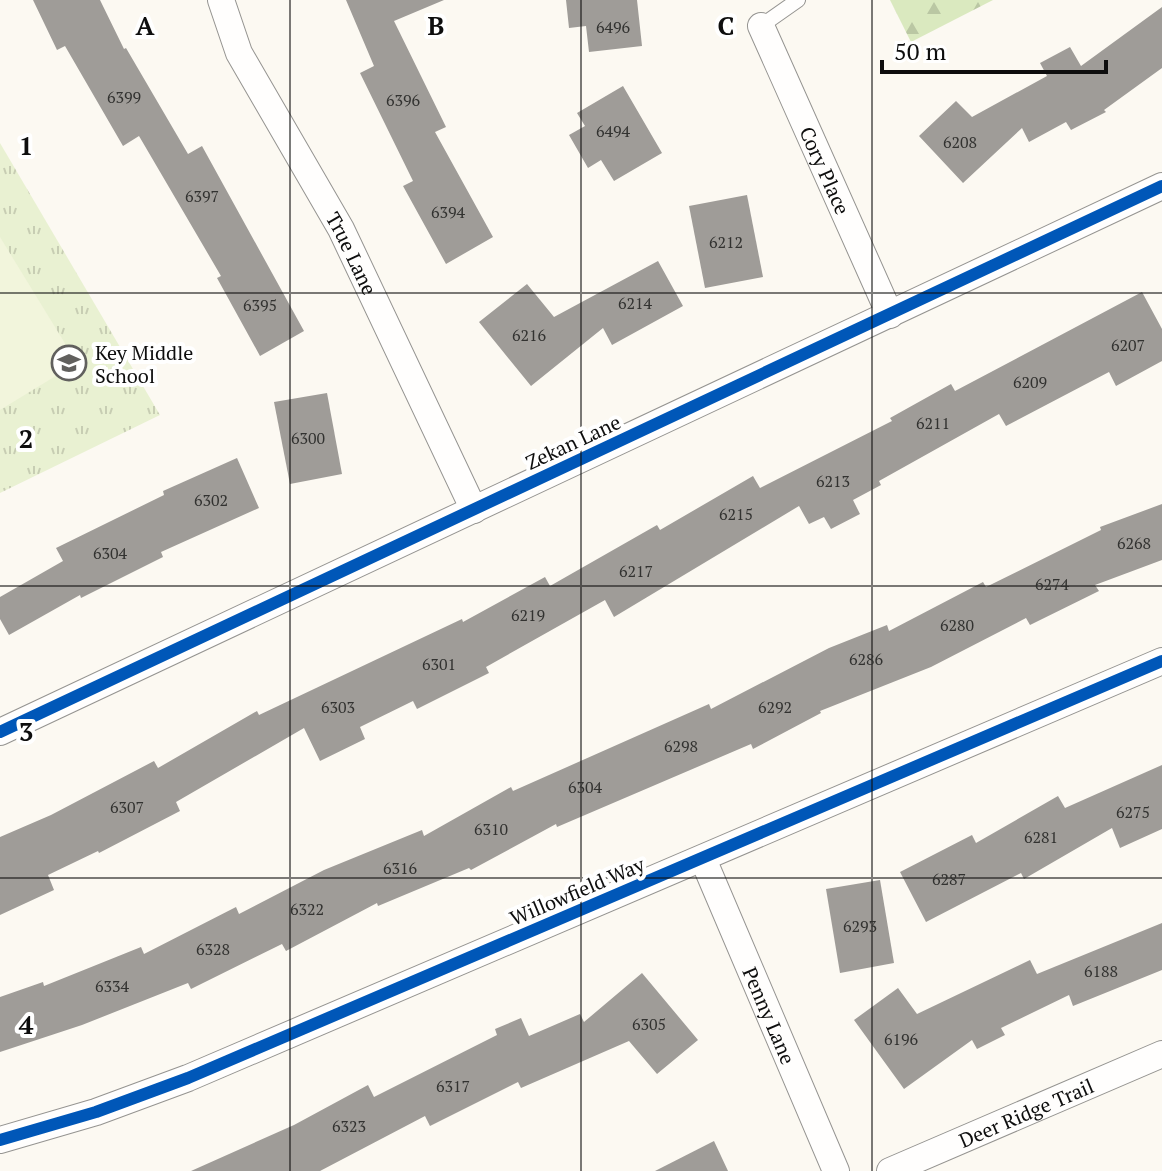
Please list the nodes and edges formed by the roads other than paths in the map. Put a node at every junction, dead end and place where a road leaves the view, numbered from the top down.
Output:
1 (221, 0) edge
2 (798, 0) edge
3 (761, 26) joint
4 (1162, 186) edge
5 (890, 315) junction
6 (474, 510) junction
7 (1162, 661) edge
8 (0, 732) edge
9 (703, 859) junction
10 (1162, 1054) edge
11 (0, 1140) edge
12 (836, 1171) edge
13 (890, 1171) edge

1 - 6 street, True Lane
2 - 3 lane
3 - 5 street, Cory Place
4 - 5 street, Zekan Lane
5 - 6 street, Zekan Lane
6 - 8 street, Zekan Lane
7 - 9 street, Willowfield Way
9 - 11 street, Willowfield Way
9 - 12 street, Penny Lane
10 - 13 street, Deer Ridge Trail

